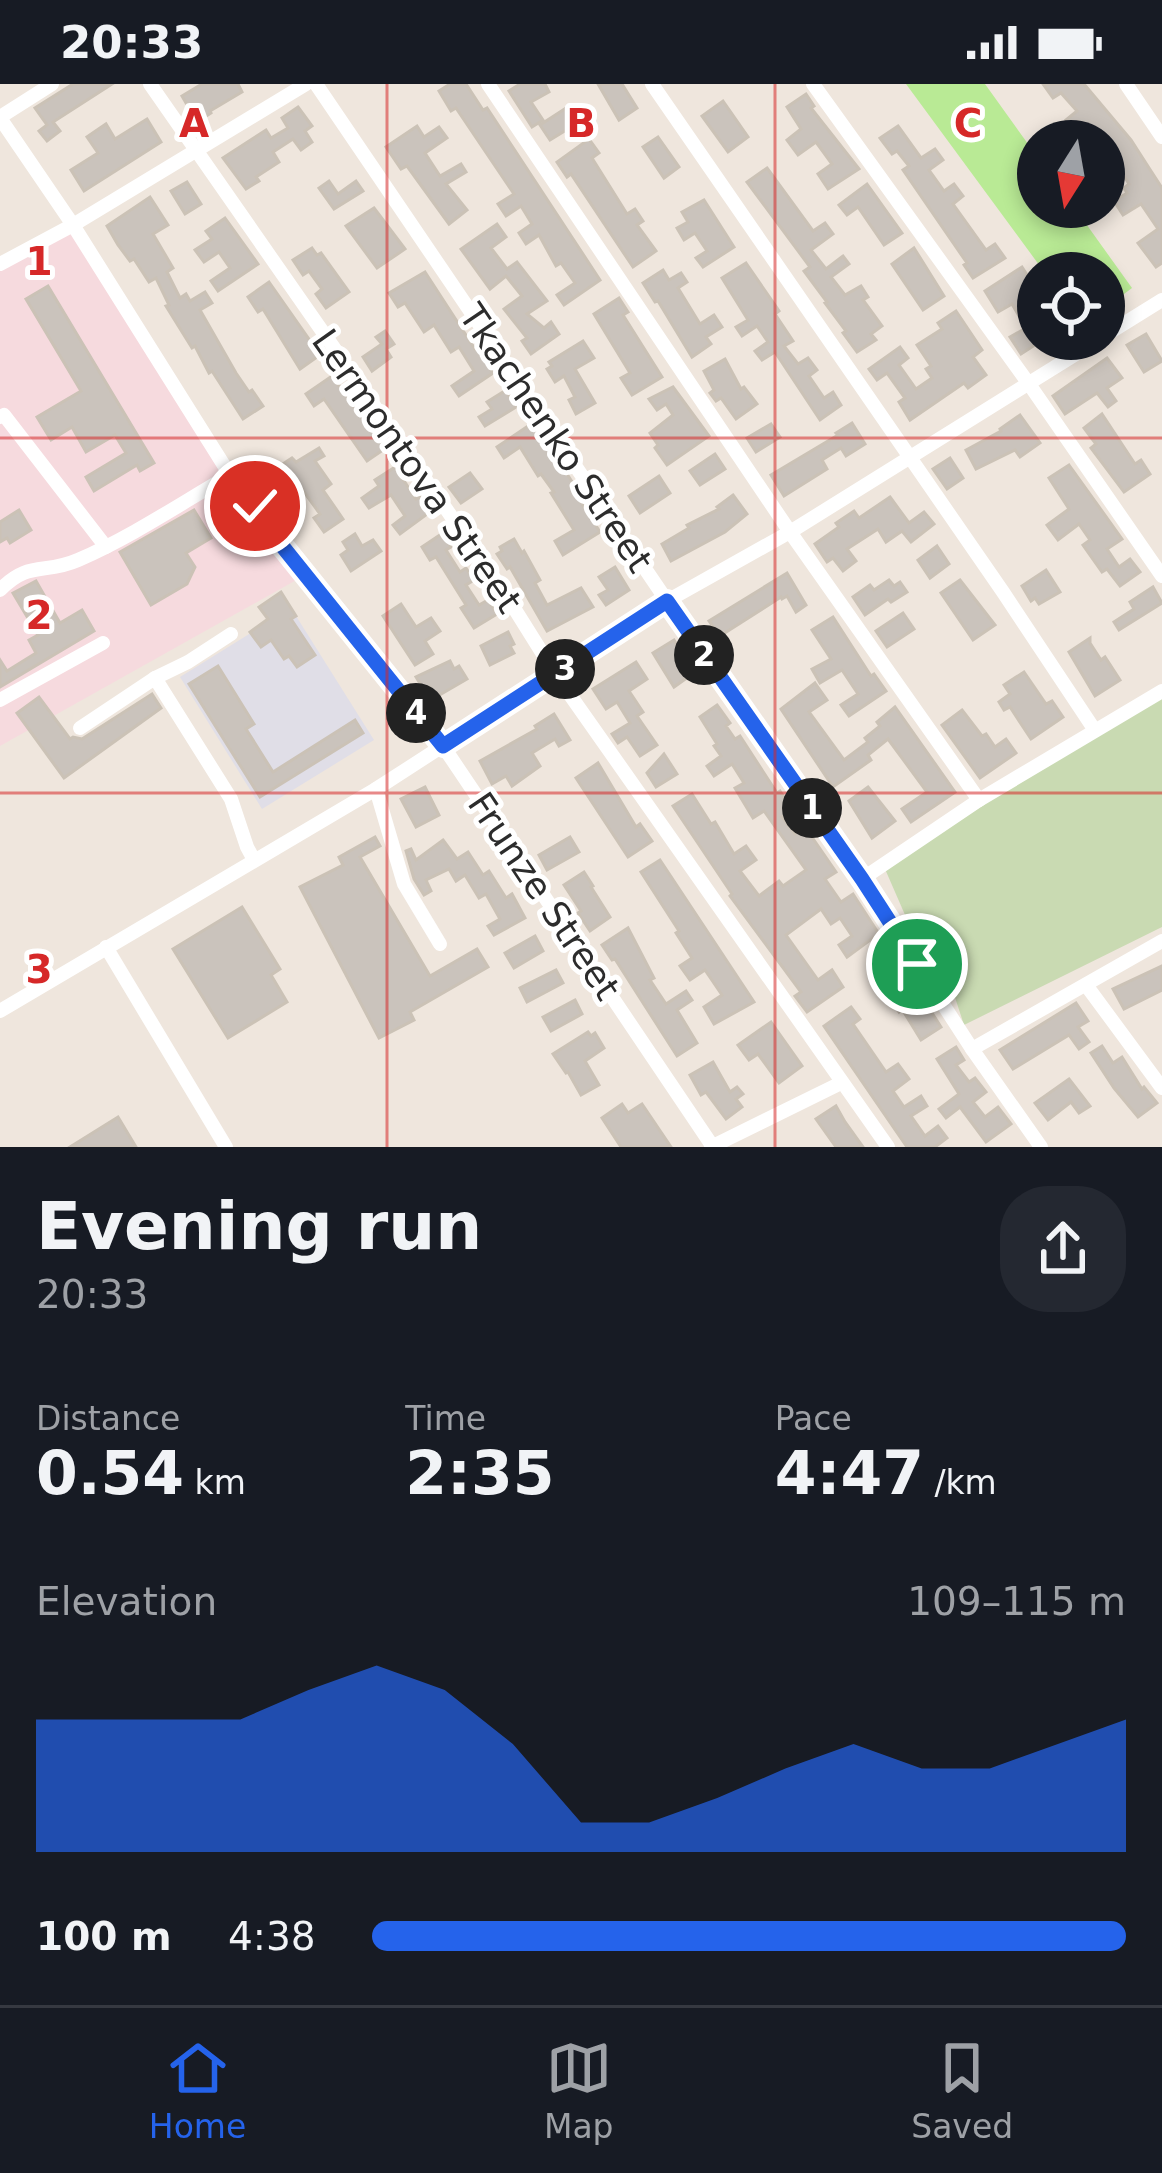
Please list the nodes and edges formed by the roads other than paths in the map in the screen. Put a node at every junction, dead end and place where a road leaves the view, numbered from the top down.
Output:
1 (52, 84) edge
2 (150, 84) edge
3 (306, 84) edge
4 (316, 84) edge
5 (488, 84) edge
6 (652, 84) edge
7 (812, 84) edge
8 (1126, 84) edge
9 (0, 117) edge
10 (1162, 137) edge
11 (195, 148) junction
12 (73, 225) junction
13 (0, 265) edge
14 (1162, 299) edge
15 (1125, 323) edge
16 (1067, 360) edge
17 (1029, 384) junction
18 (0, 417) edge
19 (909, 459) junction
20 (230, 476) junction
21 (790, 532) junction
22 (106, 547) junction
23 (1162, 576) edge
24 (0, 590) edge
25 (667, 601) junction
26 (231, 634) dead end
27 (103, 643) dead end
28 (556, 675) junction
29 (155, 678) junction
30 (1162, 691) edge
31 (0, 700) edge
32 (80, 728) dead end
33 (1094, 729) junction
34 (443, 746) junction
35 (376, 789) junction
36 (979, 800) junction
37 (254, 860) junction
38 (862, 879) junction
39 (1162, 941) edge
40 (440, 944) dead end
41 (106, 946) junction
42 (1086, 985) junction
43 (0, 1011) edge
44 (972, 1049) junction
45 (841, 1083) junction
46 (1162, 1088) edge
47 (226, 1147) edge
48 (712, 1147) edge
49 (888, 1147) edge
50 (1041, 1147) edge

1 - 9 street
2 - 11 street, Lermontova Street
3 - 11 street
4 - 25 street, Tkachenko Street
5 - 21 street
6 - 19 street
7 - 17 street
8 - 10 street
9 - 12 street, Frunze Street
11 - 12 street
11 - 28 street, Lermontova Street
12 - 13 street
12 - 20 street, Frunze Street
14 - 15 street
16 - 17 street
17 - 19 street
17 - 23 street
18 - 22 street
19 - 21 street
19 - 33 street
20 - 22 street
20 - 34 street, Frunze Street
21 - 25 street
21 - 36 street
22 - 24 street
25 - 28 street
25 - 38 street, Tkachenko Street
26 - 29 street
27 - 31 street
28 - 34 street
28 - 45 street, Lermontova Street
29 - 32 street
29 - 37 street
30 - 33 street
33 - 36 street
34 - 35 street
34 - 48 street, Frunze Street
35 - 37 street
35 - 40 street
36 - 38 street
37 - 41 street
38 - 44 street, Tkachenko Street
39 - 42 street
41 - 43 street
41 - 47 street
42 - 44 street
42 - 46 street
44 - 50 street, Tkachenko Street
45 - 48 street
45 - 49 street, Lermontova Street

